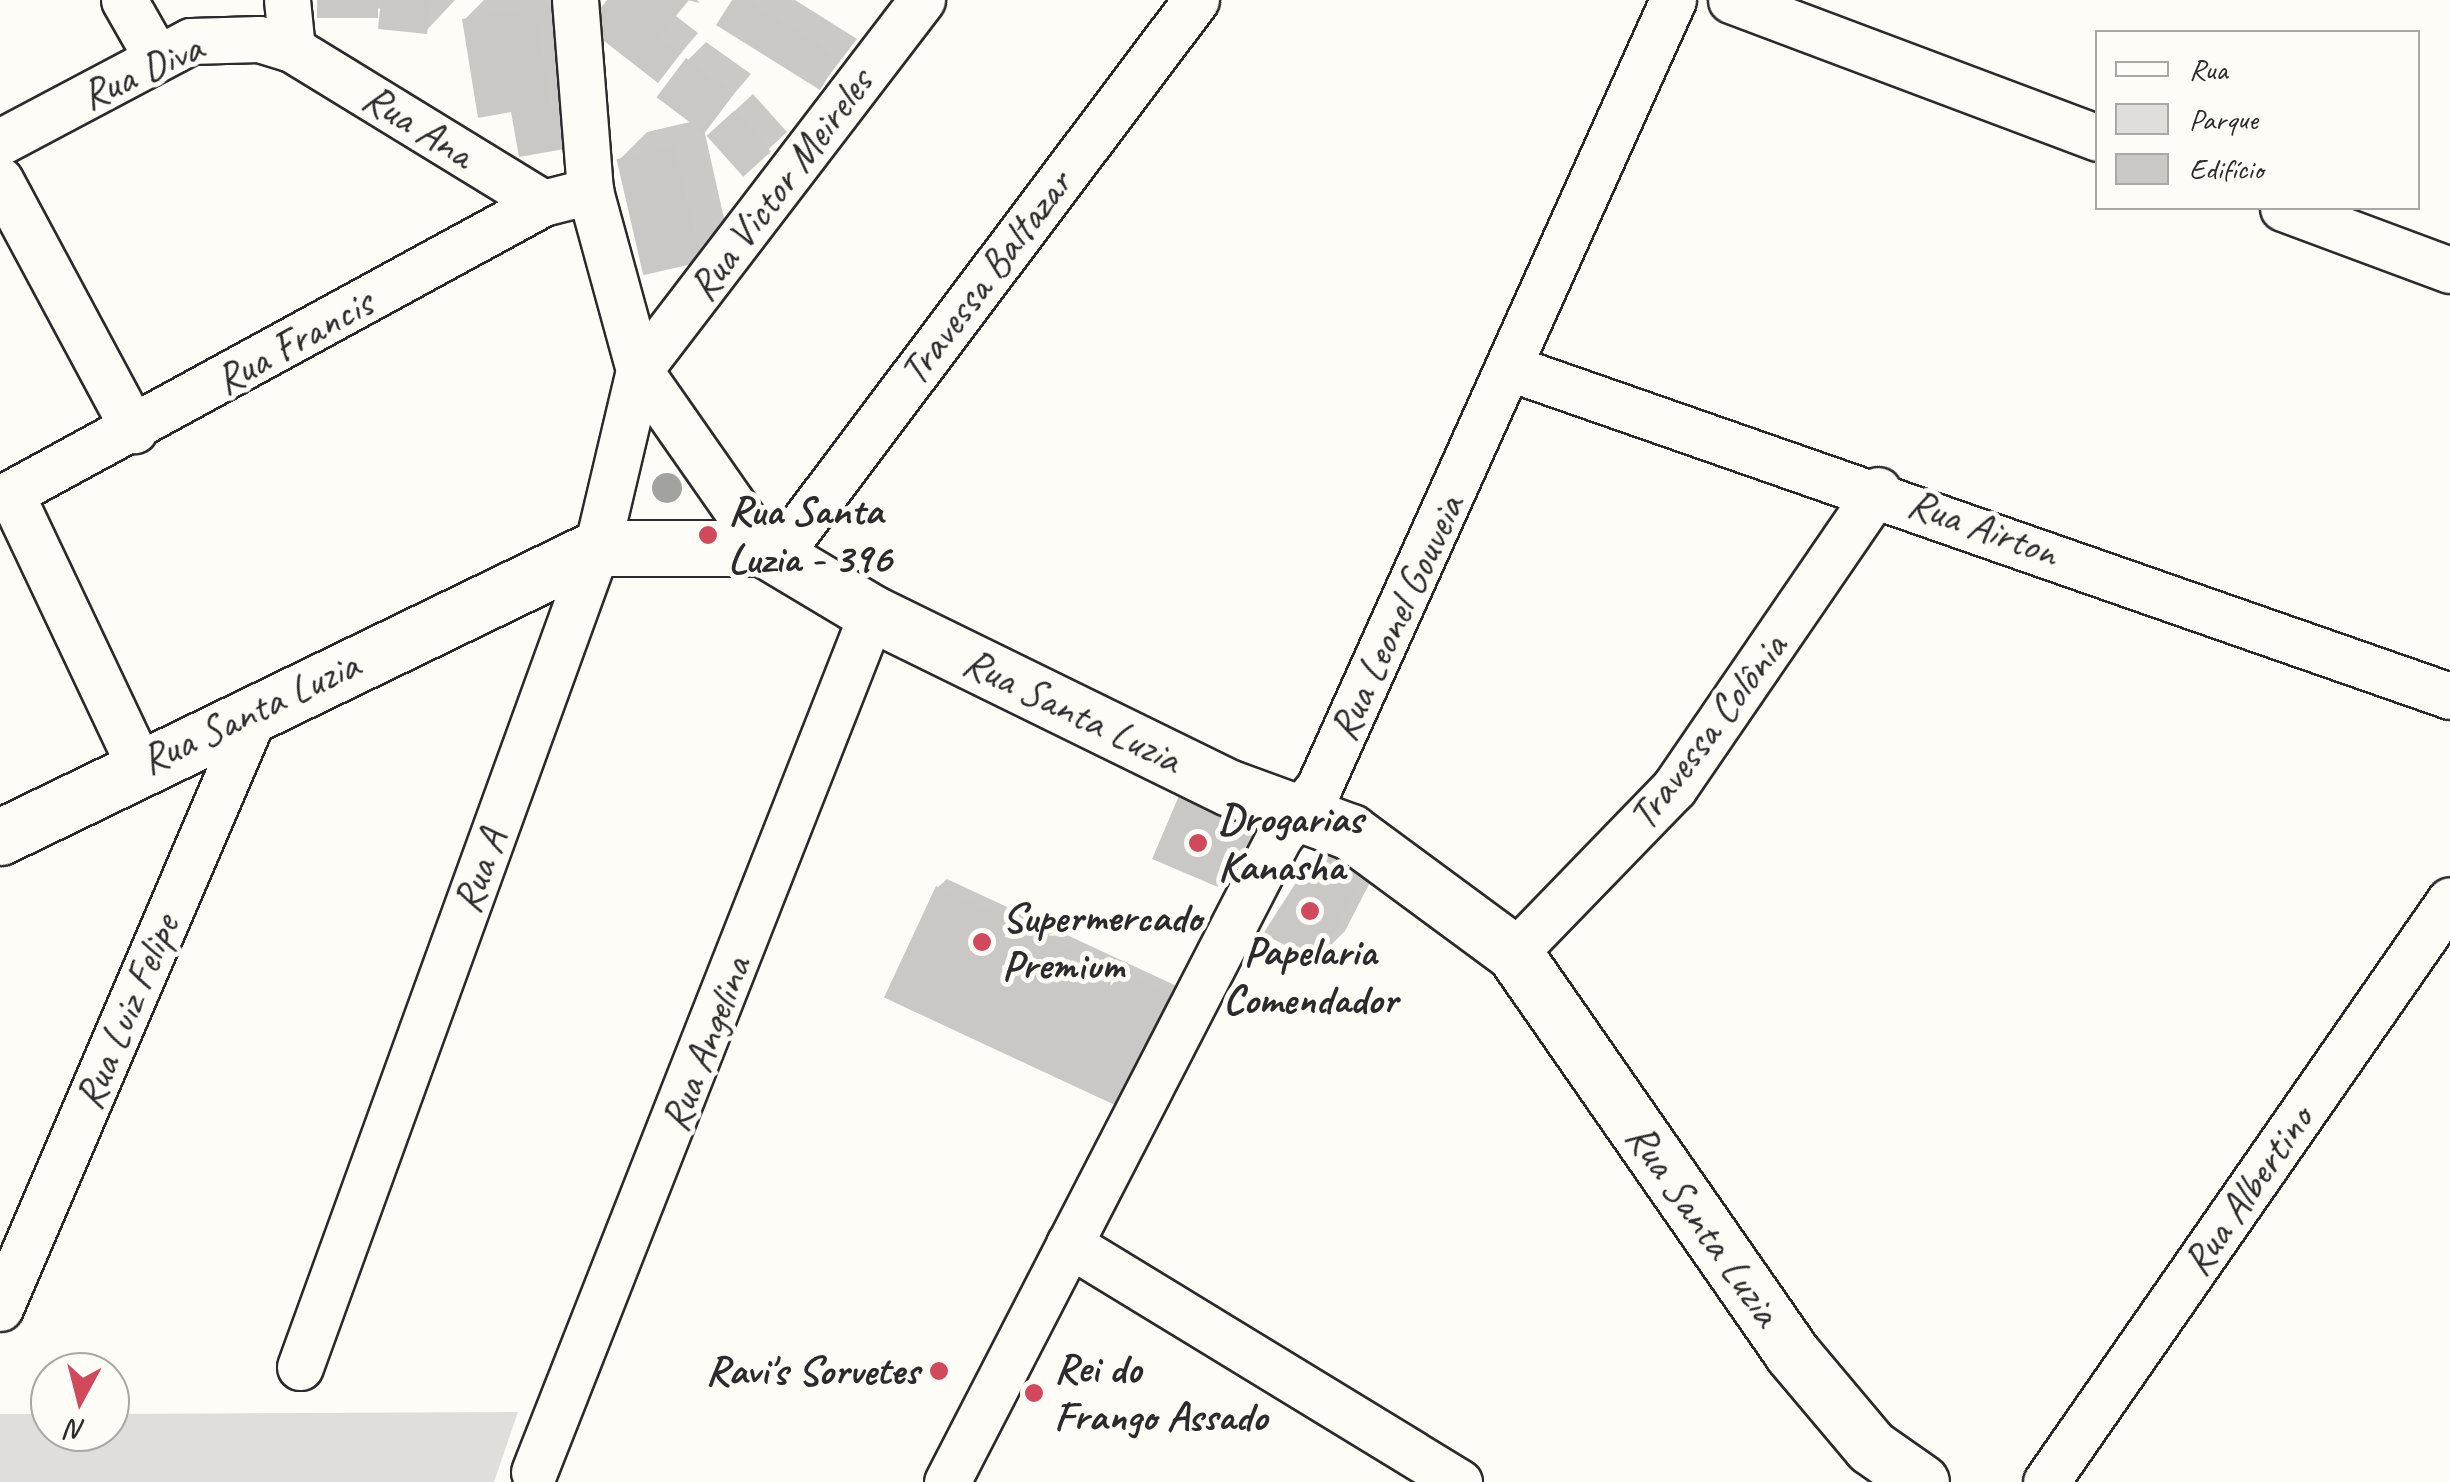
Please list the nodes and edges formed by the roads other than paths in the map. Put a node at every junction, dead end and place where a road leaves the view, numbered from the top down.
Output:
1 (124, 0) edge
2 (287, 0) edge
3 (575, 0) edge
4 (922, 0) edge
5 (1196, 0) edge
6 (1673, 0) edge
7 (1731, 0) edge
8 (292, 49) junction
9 (156, 56) junction
10 (2095, 137) edge
11 (0, 142) edge
12 (0, 180) edge
13 (590, 191) junction
14 (543, 203) junction
15 (2288, 210) edge
16 (2450, 270) edge
17 (1513, 369) junction
18 (640, 370) junction
19 (134, 430) junction
20 (1878, 490) junction
21 (5, 496) edge
22 (597, 548) junction
23 (770, 553) junction
24 (872, 614) junction
25 (2450, 696) edge
26 (254, 716) junction
27 (138, 763) junction
28 (1301, 812) junction
29 (0, 837) edge
30 (2450, 900) edge
31 (1514, 953) junction
32 (1068, 1244) junction
33 (0, 1308) edge
34 (300, 1366) dead end
35 (534, 1472) dead end
36 (947, 1482) edge
37 (1459, 1482) edge
38 (1921, 1482) edge
39 (2046, 1482) edge

1 - 9 street
2 - 8 street
3 - 13 street
4 - 18 street, Rua Victor Meireles
5 - 23 street, Travessa Baltazar
6 - 17 street, Rua Leonel Gouveia
7 - 10 street
8 - 9 street, Rua Diva
8 - 14 street, Rua Ana
9 - 11 street, Rua Diva
12 - 19 street
13 - 14 street, Rua Francis
13 - 18 street
14 - 19 street, Rua Francis
15 - 16 street
17 - 20 street, Rua Airton
17 - 28 street, Rua Leonel Gouveia
18 - 22 street, Rua A
18 - 23 street
19 - 21 street, Rua Francis
20 - 25 street, Rua Airton
20 - 31 street, Travessa Colônia
21 - 27 street
22 - 23 main road, Rua Santa Luzia
22 - 26 main road, Rua Santa Luzia
22 - 34 street, Rua A
23 - 24 main road, Rua Santa Luzia
24 - 28 main road, Rua Santa Luzia
24 - 35 street, Rua Angelina
26 - 27 main road, Rua Santa Luzia
26 - 33 street, Rua Luiz Felipe
27 - 29 main road, Rua Santa Luzia
28 - 31 main road, Rua Santa Luzia
28 - 32 street, Rua Leonel Gouveia
30 - 39 street, Rua Albertino
31 - 38 main road, Rua Santa Luzia
32 - 36 street, Rua Leonel Gouveia
32 - 37 street

